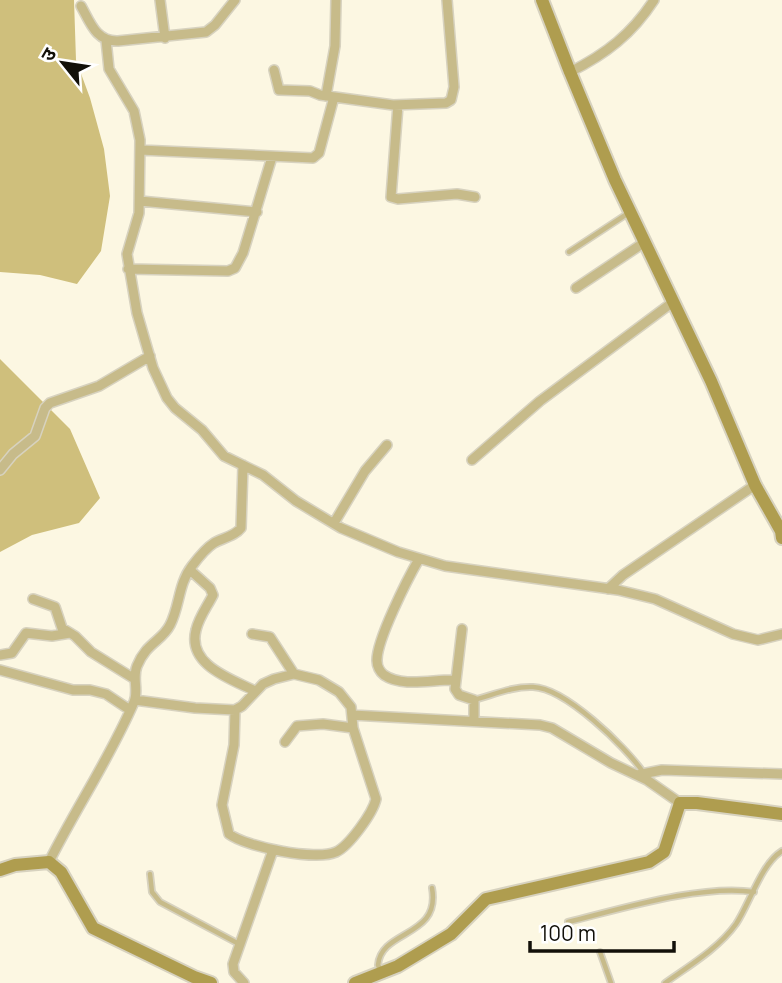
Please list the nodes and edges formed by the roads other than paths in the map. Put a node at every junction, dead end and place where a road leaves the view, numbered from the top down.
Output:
1 (160, 0) edge
2 (235, 0) edge
3 (336, 0) edge
4 (447, 0) edge
5 (542, 0) edge
6 (654, 0) edge
7 (81, 6) dead end
8 (164, 38) junction
9 (106, 40) junction
10 (274, 70) dead end
11 (569, 72) junction
12 (330, 96) junction
13 (398, 105) junction
14 (140, 150) junction
15 (272, 157) junction
16 (475, 197) dead end
17 (140, 201) junction
18 (257, 212) junction
19 (631, 212) junction
20 (645, 242) junction
21 (569, 252) dead end
22 (128, 269) junction
23 (576, 288) dead end
24 (673, 302) junction
25 (150, 356) junction
26 (387, 444) dead end
27 (472, 460) dead end
28 (243, 465) junction
29 (0, 470) edge
30 (755, 485) junction
31 (334, 523) junction
32 (782, 538) edge
33 (419, 559) junction
34 (190, 570) junction
35 (608, 589) junction
36 (33, 599) dead end
37 (462, 629) dead end
38 (70, 633) junction
39 (252, 634) dead end
40 (782, 634) edge
41 (0, 655) edge
42 (0, 670) edge
43 (294, 674) junction
44 (133, 678) junction
45 (455, 680) junction
46 (255, 691) junction
47 (135, 700) junction
48 (474, 700) junction
49 (130, 710) junction
50 (235, 710) junction
51 (352, 715) junction
52 (474, 721) junction
53 (353, 728) junction
54 (285, 742) dead end
55 (641, 774) junction
56 (782, 774) edge
57 (680, 803) junction
58 (782, 814) edge
59 (272, 850) junction
60 (782, 851) edge
61 (50, 862) junction
62 (0, 870) edge
63 (150, 874) dead end
64 (432, 888) dead end
65 (754, 892) junction
66 (568, 922) dead end
67 (240, 945) junction
68 (600, 952) dead end
69 (381, 973) junction
70 (211, 983) edge
71 (244, 983) edge
72 (355, 983) edge
73 (611, 983) edge
74 (665, 983) edge

1 - 8 street
2 - 8 street
3 - 12 street
4 - 13 street
5 - 11 main road
6 - 11 street
7 - 9 street
8 - 9 street
9 - 14 street
10 - 12 street
11 - 19 main road
12 - 13 street
12 - 15 street
13 - 16 street
14 - 15 street
14 - 17 street
15 - 18 street
17 - 18 street
17 - 22 street
18 - 22 street
19 - 20 main road
19 - 21 lane
20 - 23 street
20 - 24 main road
22 - 25 street
24 - 27 street
24 - 30 main road
25 - 28 street
25 - 29 street
26 - 31 street
28 - 31 street
28 - 34 street
30 - 32 main road
30 - 35 street
31 - 33 street
33 - 35 street
33 - 45 street
34 - 44 street
34 - 46 street
35 - 40 street
36 - 38 street
37 - 45 street
38 - 41 street
38 - 44 street
39 - 43 street
42 - 49 street
43 - 46 street
43 - 51 street
44 - 47 street
45 - 48 street
46 - 50 street
47 - 49 street
47 - 50 street
48 - 52 street
48 - 55 lane
49 - 61 street
50 - 59 street
51 - 52 street
51 - 53 street
52 - 55 street
53 - 54 street
53 - 59 street
55 - 56 street
55 - 57 street
57 - 58 main road
57 - 69 main road
59 - 67 street
60 - 65 lane
61 - 62 main road
61 - 70 main road
63 - 67 lane
64 - 69 lane
65 - 66 lane
65 - 74 lane
67 - 71 street
68 - 73 lane
69 - 72 main road

